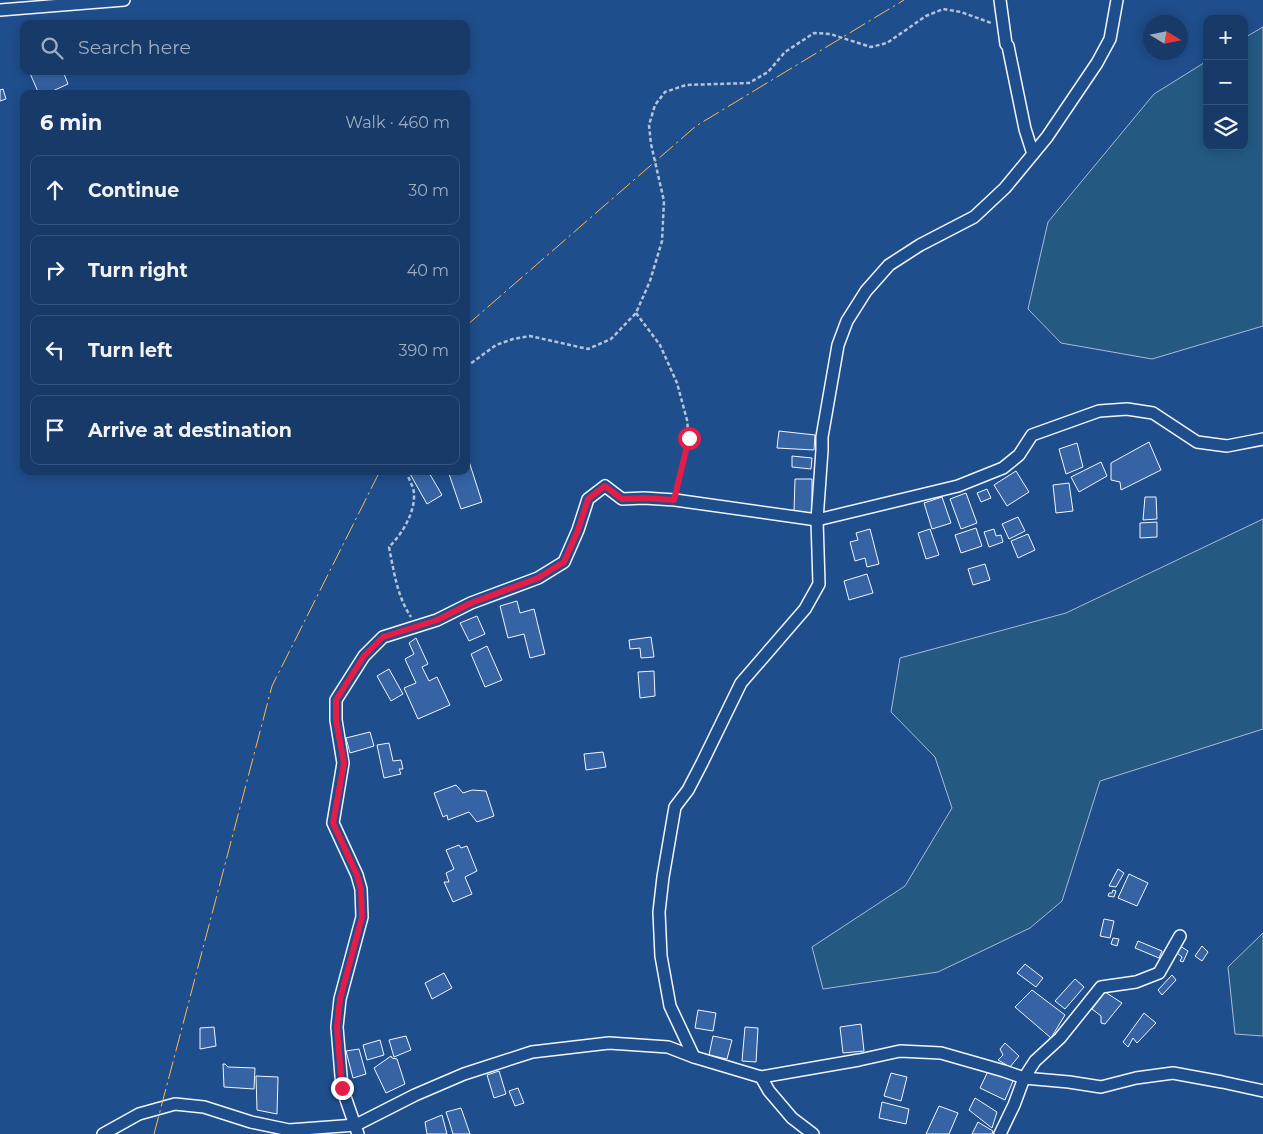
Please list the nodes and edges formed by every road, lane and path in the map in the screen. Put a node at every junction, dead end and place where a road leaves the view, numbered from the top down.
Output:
1 (124, 0) edge
2 (1000, 0) edge
3 (1116, 0) edge
4 (0, 10) edge
5 (1004, 27) junction
6 (1033, 154) junction
7 (636, 313) junction
8 (470, 364) edge
9 (1263, 439) edge
10 (407, 475) edge
11 (674, 500) junction
12 (817, 520) junction
13 (417, 626) junction
14 (1180, 936) dead end
15 (694, 1057) junction
16 (761, 1077) junction
17 (1024, 1078) junction
18 (1263, 1091) edge
19 (357, 1129) edge
20 (103, 1134) edge
21 (813, 1134) edge
22 (1000, 1134) edge

1 - 4 street
2 - 5 street
3 - 6 street
5 - 6 street
5 - 7 path
6 - 12 street
7 - 8 path
7 - 11 path
9 - 12 street
10 - 13 path
11 - 12 street
11 - 13 street
12 - 15 street
13 - 19 street
14 - 17 street
15 - 16 street
15 - 19 street
16 - 17 street
16 - 21 street
17 - 18 street
17 - 22 street
19 - 20 street

